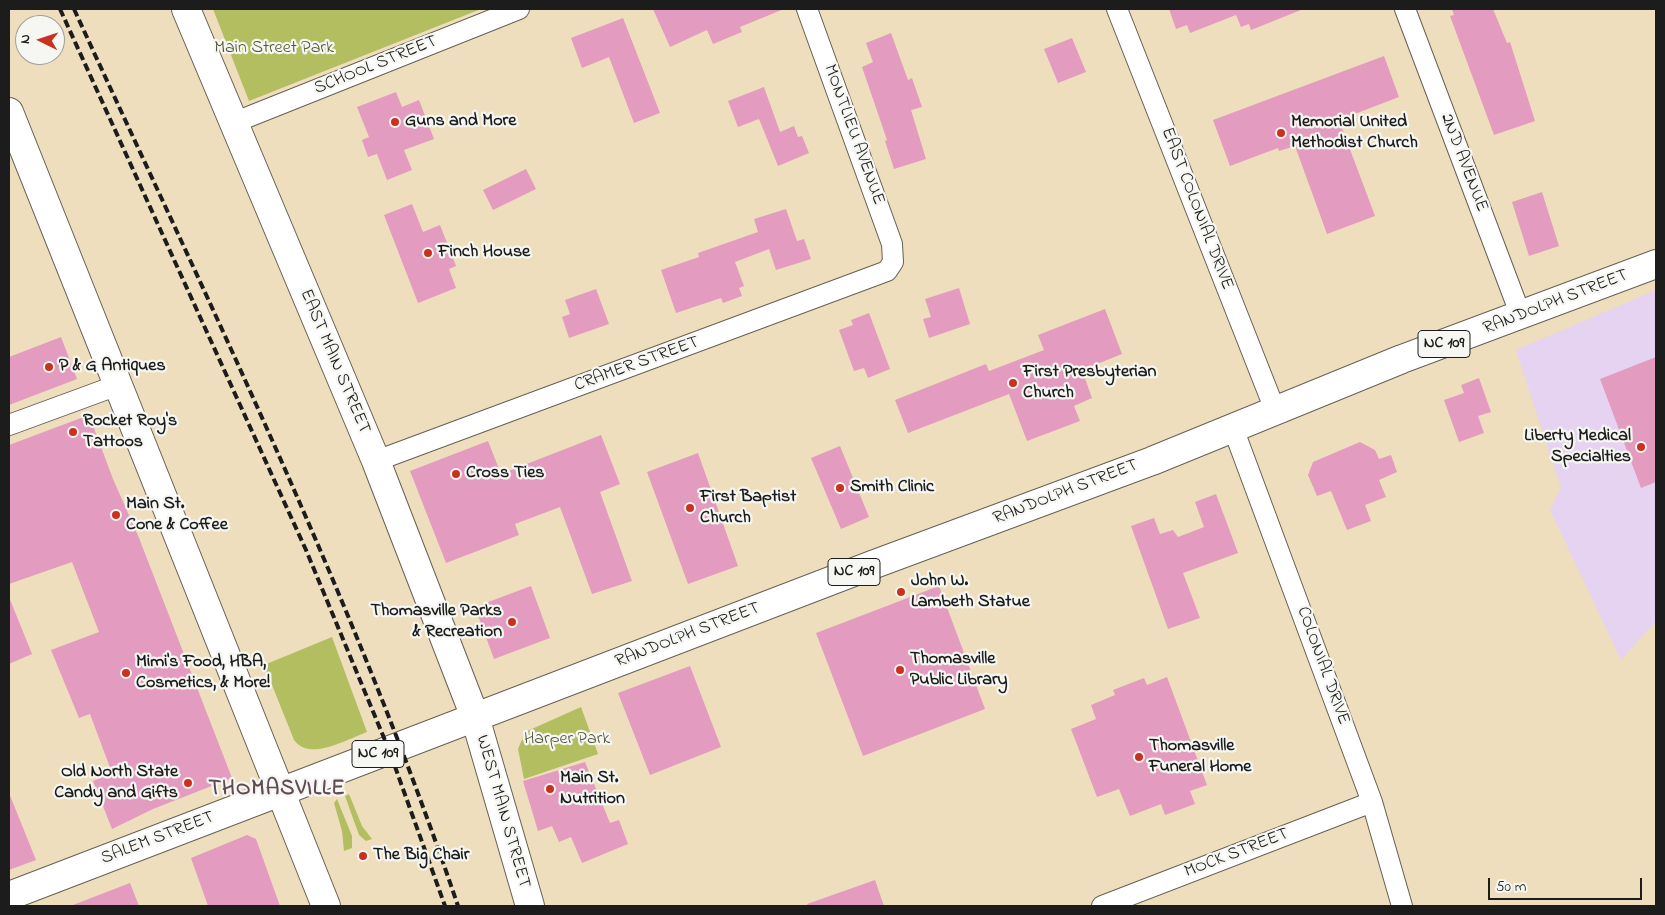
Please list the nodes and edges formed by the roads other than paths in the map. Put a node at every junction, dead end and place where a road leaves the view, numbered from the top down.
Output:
1 (186, 9) edge
2 (519, 9) edge
3 (807, 9) edge
4 (1117, 9) edge
5 (1405, 9) edge
6 (233, 123) junction
7 (12, 130) edge
8 (893, 262) joint
9 (1656, 264) edge
10 (1521, 316) junction
11 (118, 385) junction
12 (1275, 410) junction
13 (9, 425) edge
14 (1233, 428) junction
15 (376, 461) junction
16 (475, 717) junction
17 (281, 792) junction
18 (1372, 802) junction
19 (9, 896) edge
20 (326, 906) edge
21 (530, 906) edge
22 (1102, 906) edge
23 (1402, 906) edge

1 - 6 main road, EAST MAIN STREET
2 - 6 street, SCHOOL STREET
3 - 8 street, MONTLIEU AVENUE
4 - 12 street, EAST COLONIAL DRIVE
5 - 10 street, 2ND AVENUE
6 - 15 main road, EAST MAIN STREET
7 - 11 main road
8 - 15 street, CRAMER STREET
9 - 10 main road, RANDOLPH STREET / NC 109
10 - 12 main road, RANDOLPH STREET / NC 109
11 - 13 street
11 - 17 main road
12 - 14 main road, RANDOLPH STREET / NC 109
14 - 16 main road, RANDOLPH STREET / NC 109
14 - 18 street, COLONIAL DRIVE
15 - 16 main road, EAST MAIN STREET
16 - 17 main road, SALEM STREET / NC 109
16 - 21 main road, WEST MAIN STREET
17 - 19 main road, SALEM STREET / NC 109
17 - 20 main road
18 - 22 street, MOCK STREET
18 - 23 street, COLONIAL DRIVE

